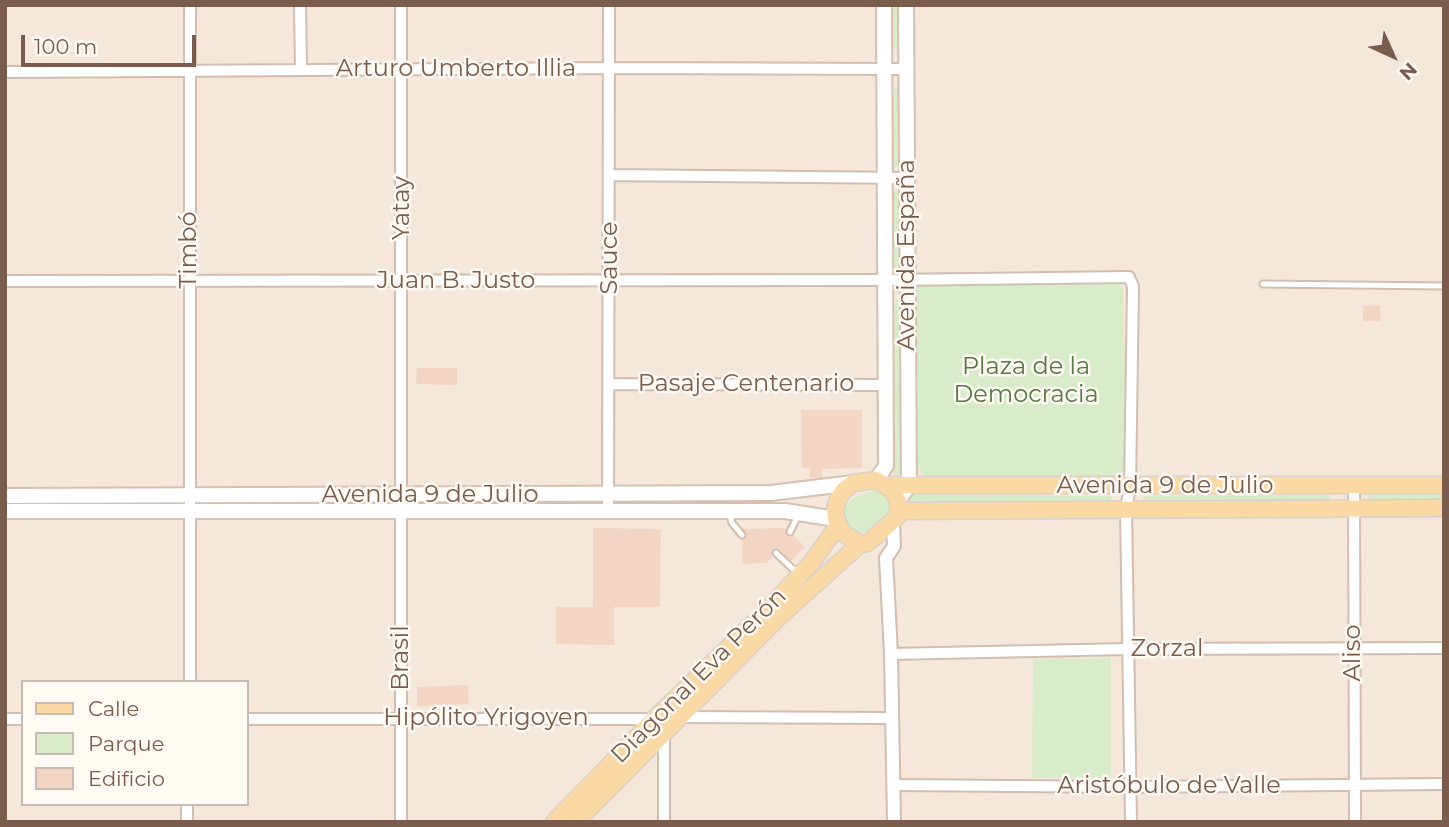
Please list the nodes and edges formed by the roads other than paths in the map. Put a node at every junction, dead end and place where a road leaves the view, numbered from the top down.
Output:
1 (190, 5) edge
2 (300, 5) edge
3 (401, 5) edge
4 (609, 5) edge
5 (884, 5) edge
6 (906, 5) edge
7 (610, 68) junction
8 (883, 68) junction
9 (906, 69) junction
10 (190, 70) junction
11 (301, 70) junction
12 (402, 70) junction
13 (5, 72) edge
14 (610, 175) junction
15 (884, 178) junction
16 (906, 178) junction
17 (610, 279) junction
18 (884, 280) junction
19 (907, 280) junction
20 (5, 281) edge
21 (402, 281) junction
22 (188, 282) junction
23 (1263, 284) dead end
24 (1444, 286) edge
25 (609, 384) junction
26 (884, 385) junction
27 (853, 483) junction
28 (881, 483) junction
29 (909, 485) junction
30 (1354, 485) junction
31 (1444, 485) edge
32 (1130, 486) junction
33 (609, 493) junction
34 (5, 496) edge
35 (191, 502) junction
36 (401, 502) junction
37 (1444, 508) edge
38 (1126, 509) junction
39 (1354, 509) junction
40 (5, 511) edge
41 (608, 511) junction
42 (896, 511) junction
43 (729, 512) junction
44 (799, 513) junction
45 (837, 522) junction
46 (790, 532) dead end
47 (742, 535) dead end
48 (864, 543) junction
49 (776, 553) dead end
50 (886, 558) junction
51 (800, 575) junction
52 (1352, 648) junction
53 (1444, 648) edge
54 (1129, 649) junction
55 (891, 654) junction
56 (190, 680) edge
57 (680, 717) junction
58 (401, 718) junction
59 (892, 718) junction
60 (248, 719) edge
61 (654, 719) junction
62 (664, 734) junction
63 (1444, 784) edge
64 (893, 785) junction
65 (1355, 785) junction
66 (1131, 787) junction
67 (401, 822) edge
68 (554, 822) edge
69 (576, 822) edge
70 (664, 822) edge
71 (894, 822) edge
72 (1131, 822) edge
73 (1355, 822) edge

1 - 10 street, Timbó
2 - 11 street
3 - 12 street, Yatay
4 - 7 street, Sauce
5 - 8 main road, Avenida España
6 - 9 main road, Avenida España
7 - 8 street, Arturo Umberto Illia
7 - 12 street, Arturo Umberto Illia
7 - 14 street, Sauce
8 - 9 street, Arturo Umberto Illia
8 - 15 main road, Avenida España
9 - 16 main road, Avenida España
10 - 11 street, Arturo Umberto Illia
10 - 13 street, Arturo Umberto Illia
10 - 22 street, Timbó
11 - 12 street, Arturo Umberto Illia
12 - 21 street, Yatay
14 - 15 street
14 - 17 street, Sauce
15 - 16 street
15 - 18 main road, Avenida España
16 - 19 main road, Avenida España
17 - 18 street, Juan B. Justo
17 - 21 street, Juan B. Justo
17 - 25 street, Sauce
18 - 19 street, Juan B. Justo
18 - 26 main road, Avenida España
19 - 29 main road, Avenida España
19 - 32 street, Juan B. Justo
20 - 22 street, Juan B. Justo
21 - 22 street, Juan B. Justo
21 - 36 street, Yatay
22 - 35 street, Timbó
23 - 24 lane
25 - 26 street, Pasaje Centenario
25 - 33 street, Sauce
26 - 28 main road, Avenida España
27 - 28 main road
27 - 33 main road, Avenida 9 de Julio
27 - 45 main road
28 - 29 main road, Avenida 9 de Julio
28 - 42 main road
29 - 32 main road, Avenida 9 de Julio
29 - 42 main road
30 - 31 main road, Avenida 9 de Julio
30 - 32 main road, Avenida 9 de Julio
30 - 39 street, Aliso
32 - 38 street
33 - 36 main road, Avenida 9 de Julio
33 - 41 street, Sauce
34 - 35 main road, Avenida 9 de Julio
35 - 36 main road, Avenida 9 de Julio
35 - 40 main road, Avenida 9 de Julio
35 - 56 street, Timbó
36 - 41 main road, Avenida 9 de Julio
36 - 58 street, Brasil
37 - 39 main road, Avenida 9 de Julio
38 - 39 main road, Avenida 9 de Julio
38 - 42 main road, Avenida 9 de Julio
38 - 54 street
39 - 52 street, Aliso
41 - 43 main road, Avenida 9 de Julio
42 - 48 main road
42 - 50 street
43 - 44 main road, Avenida 9 de Julio
43 - 47 lane
44 - 45 main road, Avenida 9 de Julio
44 - 46 lane
45 - 48 main road
45 - 51 main road, Diagonal Eva Perón
48 - 50 street
48 - 57 main road, Diagonal Eva Perón
49 - 51 lane
50 - 55 street
51 - 61 main road, Diagonal Eva Perón
52 - 53 street, Zorzal
52 - 54 street, Zorzal
52 - 65 street, Aliso
54 - 55 street, Zorzal
54 - 66 street
55 - 59 street
57 - 59 street, Hipólito Yrigoyen
57 - 61 street, Hipólito Yrigoyen
57 - 62 main road, Diagonal Eva Perón
58 - 60 street, Hipólito Yrigoyen
58 - 61 street, Hipólito Yrigoyen
58 - 67 street, Brasil
59 - 64 street
61 - 68 main road, Diagonal Eva Perón
62 - 69 main road, Diagonal Eva Perón
62 - 70 street
63 - 65 street, Aristóbulo de Valle
64 - 66 street, Aristóbulo de Valle
64 - 71 street
65 - 66 street, Aristóbulo de Valle
65 - 73 street, Aliso
66 - 72 street

